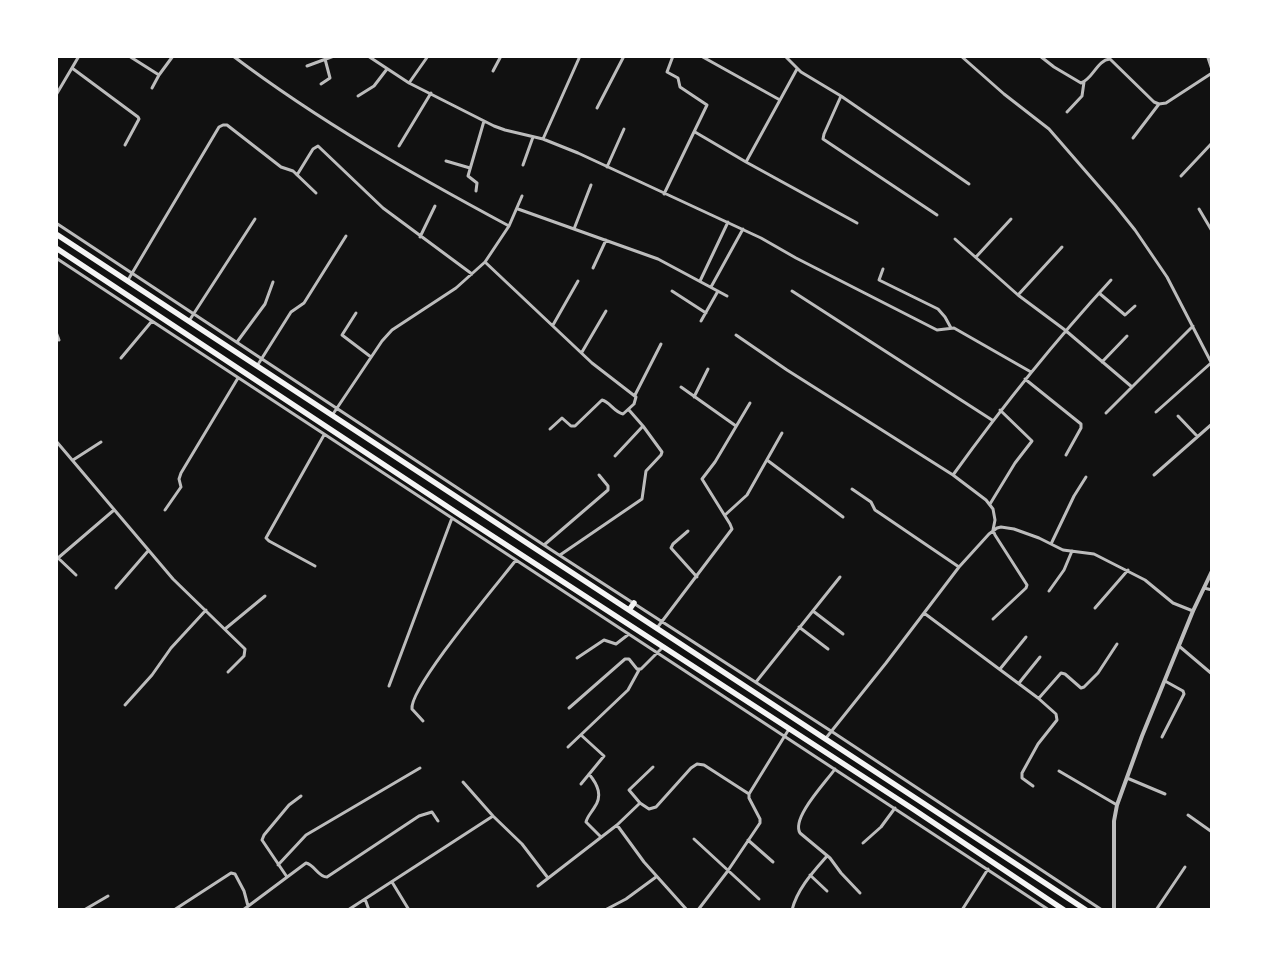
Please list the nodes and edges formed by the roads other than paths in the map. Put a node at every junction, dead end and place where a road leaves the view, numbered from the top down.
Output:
1 (79, 56) edge
2 (129, 56) edge
3 (173, 56) edge
4 (233, 56) edge
5 (334, 56) edge
6 (368, 56) edge
7 (428, 56) edge
8 (501, 56) edge
9 (580, 56) edge
10 (624, 56) edge
11 (673, 56) edge
12 (701, 56) edge
13 (785, 56) edge
14 (961, 56) edge
15 (1040, 56) edge
16 (1208, 56) edge
17 (326, 59) junction
18 (307, 66) dead end
19 (72, 68) junction
20 (1212, 68) edge
21 (387, 69) junction
22 (796, 69) junction
23 (493, 71) dead end
24 (1212, 73) edge
25 (159, 74) junction
26 (409, 82) junction
27 (1084, 82) junction
28 (320, 84) dead end
29 (152, 88) dead end
30 (430, 93) junction
31 (56, 94) edge
32 (358, 96) dead end
33 (841, 96) junction
34 (780, 100) junction
35 (1159, 104) junction
36 (597, 108) dead end
37 (1067, 112) dead end
38 (484, 121) junction
39 (624, 129) dead end
40 (696, 132) junction
41 (533, 137) junction
42 (1133, 138) dead end
43 (543, 139) junction
44 (1212, 143) edge
45 (125, 145) dead end
46 (399, 146) dead end
47 (446, 161) dead end
48 (746, 162) junction
49 (523, 166) dead end
50 (607, 167) junction
51 (470, 168) junction
52 (297, 174) junction
53 (1181, 176) dead end
54 (969, 184) dead end
55 (591, 185) dead end
56 (476, 190) dead end
57 (316, 193) dead end
58 (664, 194) junction
59 (522, 196) dead end
60 (435, 206) dead end
61 (518, 209) junction
62 (1199, 209) dead end
63 (936, 215) dead end
64 (1011, 218) dead end
65 (255, 219) dead end
66 (728, 222) junction
67 (857, 222) dead end
68 (56, 223) edge
69 (509, 226) junction
70 (574, 229) junction
71 (743, 230) junction
72 (1212, 231) edge
73 (56, 234) edge
74 (346, 236) dead end
75 (420, 237) junction
76 (955, 239) dead end
77 (606, 240) junction
78 (1062, 247) dead end
79 (56, 248) edge
80 (976, 257) junction
81 (56, 258) edge
82 (485, 262) junction
83 (593, 268) dead end
84 (883, 269) dead end
85 (132, 272) junction
86 (472, 274) junction
87 (128, 280) junction
88 (1111, 280) dead end
89 (578, 281) dead end
90 (700, 281) junction
91 (273, 282) dead end
92 (711, 287) junction
93 (718, 291) junction
94 (792, 291) dead end
95 (672, 292) dead end
96 (1099, 293) junction
97 (1018, 295) junction
98 (727, 296) dead end
99 (1135, 306) dead end
100 (606, 311) dead end
101 (356, 313) dead end
102 (706, 313) junction
103 (195, 314) junction
104 (152, 321) junction
105 (189, 321) junction
106 (701, 321) dead end
107 (553, 325) junction
108 (1193, 326) junction
109 (951, 328) junction
110 (1066, 330) junction
111 (56, 332) edge
112 (736, 335) dead end
113 (1127, 336) dead end
114 (59, 340) dead end
115 (237, 342) junction
116 (661, 344) dead end
117 (582, 352) junction
118 (371, 357) junction
119 (121, 358) dead end
120 (262, 358) junction
121 (1102, 362) junction
122 (1212, 364) edge
123 (257, 366) junction
124 (708, 369) dead end
125 (1031, 372) junction
126 (238, 378) junction
127 (1025, 379) junction
128 (680, 387) dead end
129 (1132, 387) junction
130 (635, 395) junction
131 (694, 397) junction
132 (750, 403) dead end
133 (337, 408) junction
134 (629, 410) junction
135 (1000, 410) junction
136 (1156, 412) dead end
137 (1106, 413) dead end
138 (332, 415) junction
139 (1178, 416) dead end
140 (992, 420) junction
141 (1212, 424) edge
142 (644, 426) junction
143 (736, 426) junction
144 (550, 429) dead end
145 (782, 433) dead end
146 (324, 435) junction
147 (1197, 436) junction
148 (56, 441) edge
149 (101, 442) dead end
150 (1066, 455) dead end
151 (615, 456) dead end
152 (73, 460) junction
153 (767, 460) junction
154 (599, 475) dead end
155 (1154, 475) dead end
156 (952, 476) junction
157 (1086, 477) dead end
158 (852, 489) dead end
159 (990, 504) junction
160 (114, 510) junction
161 (164, 510) dead end
162 (724, 515) junction
163 (843, 517) dead end
164 (452, 518) junction
165 (993, 530) junction
166 (688, 531) dead end
167 (522, 540) junction
168 (1050, 544) junction
169 (544, 545) junction
170 (515, 550) junction
171 (148, 551) junction
172 (1072, 551) junction
173 (560, 555) junction
174 (57, 557) edge
175 (516, 560) junction
176 (315, 566) dead end
177 (959, 567) junction
178 (1128, 570) junction
179 (1212, 571) edge
180 (76, 574) dead end
181 (697, 576) junction
182 (840, 578) dead end
183 (116, 588) dead end
184 (1204, 588) junction
185 (1212, 590) edge
186 (1049, 591) dead end
187 (265, 596) dead end
188 (634, 603) junction
189 (1095, 608) dead end
190 (206, 610) junction
191 (629, 610) junction
192 (813, 611) junction
193 (1193, 611) junction
194 (924, 613) junction
195 (993, 619) dead end
196 (663, 621) junction
197 (800, 627) junction
198 (657, 628) junction
199 (225, 629) junction
200 (629, 634) junction
201 (843, 634) dead end
202 (1026, 637) dead end
203 (1117, 644) dead end
204 (1179, 646) junction
205 (663, 647) junction
206 (828, 650) dead end
207 (658, 652) junction
208 (1040, 657) dead end
209 (577, 658) dead end
210 (1000, 669) junction
211 (639, 670) junction
212 (228, 672) dead end
213 (1212, 674) edge
214 (1164, 681) junction
215 (756, 682) junction
216 (1019, 683) junction
217 (388, 686) dead end
218 (1039, 698) junction
219 (125, 705) dead end
220 (570, 708) dead end
221 (423, 721) dead end
222 (790, 729) junction
223 (832, 731) junction
224 (581, 735) junction
225 (785, 736) junction
226 (1162, 737) dead end
227 (826, 738) junction
228 (568, 747) dead end
229 (653, 767) dead end
230 (420, 768) dead end
231 (835, 769) junction
232 (1059, 770) dead end
233 (590, 774) junction
234 (1127, 778) junction
235 (463, 782) dead end
236 (581, 784) dead end
237 (1033, 786) dead end
238 (749, 794) junction
239 (1164, 794) dead end
240 (301, 796) dead end
241 (640, 803) junction
242 (1117, 805) junction
243 (895, 808) junction
244 (1188, 815) dead end
245 (493, 816) junction
246 (438, 821) dead end
247 (617, 825) junction
248 (1212, 832) edge
249 (601, 837) junction
250 (694, 840) dead end
251 (748, 840) junction
252 (863, 844) dead end
253 (1014, 851) junction
254 (827, 856) junction
255 (1008, 858) junction
256 (773, 862) dead end
257 (278, 865) junction
258 (1185, 866) dead end
259 (988, 869) junction
260 (727, 872) junction
261 (810, 875) junction
262 (287, 877) junction
263 (656, 877) junction
264 (548, 878) junction
265 (392, 882) junction
266 (538, 886) dead end
267 (827, 891) dead end
268 (860, 893) dead end
269 (108, 896) dead end
270 (365, 899) junction
271 (759, 899) dead end
272 (248, 906) junction
273 (84, 910) edge
274 (174, 910) edge
275 (243, 910) edge
276 (348, 910) edge
277 (369, 910) edge
278 (409, 910) edge
279 (605, 910) edge
280 (687, 910) edge
281 (698, 910) edge
282 (792, 910) edge
283 (962, 910) edge
284 (1049, 910) edge
285 (1064, 910) edge
286 (1086, 910) edge
287 (1102, 910) edge
288 (1114, 910) edge
289 (1156, 910) edge

1 - 19 street
2 - 25 street
3 - 25 street
4 - 69 street
5 - 17 street
6 - 21 street
7 - 26 street
8 - 23 street
9 - 43 street
10 - 36 street
11 - 40 street
12 - 34 street
13 - 22 street
14 - 108 street
15 - 27 street
16 - 20 street
17 - 18 street
17 - 28 street
19 - 31 street
19 - 45 street
21 - 26 street
21 - 32 street
22 - 33 street
22 - 34 street
24 - 35 street
25 - 29 street
26 - 30 street
27 - 35 street
27 - 37 street
30 - 38 street
30 - 46 street
33 - 54 street
33 - 63 street
34 - 48 street
35 - 42 street
38 - 41 street
38 - 51 street
39 - 50 street
40 - 48 street
40 - 58 street
41 - 43 street
41 - 49 street
43 - 50 street
44 - 53 street
47 - 51 street
48 - 67 street
50 - 58 street
51 - 56 street
52 - 57 street
52 - 75 street
52 - 85 street
55 - 70 street
58 - 66 street
59 - 61 street
60 - 75 street
61 - 69 street
61 - 70 street
62 - 72 street
64 - 80 street
65 - 103 street
66 - 71 street
66 - 90 street
68 - 85 street
69 - 82 street
70 - 77 street
71 - 92 street
71 - 109 street
73 - 87 highway
74 - 120 street
75 - 86 street
76 - 80 street
77 - 83 street
77 - 90 street
78 - 97 street
79 - 170 highway
80 - 97 street
81 - 104 street
82 - 86 street
82 - 107 street
84 - 109 street
85 - 87 street
85 - 103 street
86 - 118 street
87 - 105 highway
88 - 96 street
89 - 107 street
90 - 92 street
91 - 115 street
92 - 93 street
93 - 98 street
93 - 102 street
94 - 140 street
95 - 102 street
96 - 99 street
96 - 110 street
97 - 110 street
100 - 117 street
101 - 118 street
102 - 106 street
103 - 105 street
103 - 115 street
104 - 119 street
104 - 126 street
105 - 123 highway
107 - 117 street
108 - 122 street
108 - 129 street
109 - 125 street
110 - 121 street
110 - 125 street
111 - 114 street
112 - 156 street
113 - 121 street
115 - 120 street
116 - 130 street
117 - 130 street
118 - 133 street
120 - 123 street
120 - 133 street
121 - 129 street
122 - 136 street
123 - 138 highway
124 - 131 street
125 - 127 street
126 - 146 street
126 - 161 street
127 - 135 street
127 - 150 street
128 - 131 street
129 - 137 street
130 - 134 street
131 - 143 street
132 - 143 street
133 - 138 street
133 - 169 street
134 - 142 street
134 - 144 street
135 - 140 street
135 - 159 street
138 - 167 highway
139 - 147 street
140 - 156 street
141 - 147 street
142 - 151 street
142 - 173 street
143 - 162 street
145 - 153 street
146 - 164 street
146 - 176 street
147 - 155 street
148 - 152 street
149 - 152 street
152 - 160 street
153 - 162 street
153 - 163 street
154 - 169 street
156 - 159 street
157 - 168 street
158 - 177 street
159 - 165 street
160 - 171 street
160 - 174 street
162 - 181 street
164 - 175 street
164 - 217 street
165 - 168 street
165 - 177 street
165 - 195 street
166 - 181 street
167 - 170 highway
167 - 191 highway
168 - 172 street
169 - 173 street
170 - 205 highway
171 - 183 street
171 - 190 street
172 - 178 street
172 - 186 street
173 - 188 street
174 - 180 street
175 - 200 street
175 - 221 street
177 - 194 street
178 - 189 street
178 - 193 street
179 - 184 street
181 - 196 street
182 - 192 street
184 - 185 street
184 - 193 street
187 - 199 street
188 - 191 highway
188 - 196 street
190 - 199 street
190 - 219 street
191 - 198 highway
192 - 197 street
192 - 201 street
193 - 204 street
194 - 210 street
194 - 223 street
196 - 198 street
196 - 215 street
197 - 206 street
197 - 215 street
198 - 227 highway
199 - 212 street
200 - 207 street
200 - 209 street
202 - 210 street
203 - 218 street
204 - 213 street
204 - 214 street
205 - 207 street
205 - 222 highway
207 - 211 street
207 - 225 street
208 - 216 street
210 - 216 street
211 - 220 street
211 - 224 street
214 - 226 street
214 - 234 street
215 - 223 street
216 - 218 street
218 - 237 street
222 - 225 street
222 - 285 highway
223 - 227 street
223 - 253 street
224 - 228 street
224 - 233 street
225 - 231 street
225 - 238 street
227 - 255 highway
229 - 241 street
230 - 257 street
231 - 243 street
231 - 254 street
232 - 242 street
233 - 236 street
233 - 249 street
234 - 239 street
234 - 242 street
235 - 245 street
238 - 241 street
238 - 251 street
240 - 257 street
241 - 247 street
242 - 288 street
243 - 252 street
243 - 259 street
244 - 248 street
245 - 264 street
245 - 265 street
246 - 262 street
247 - 249 street
247 - 263 street
249 - 264 street
250 - 260 street
251 - 256 street
251 - 260 street
253 - 255 highway
253 - 287 street
254 - 261 street
254 - 268 street
255 - 286 highway
257 - 262 street
258 - 289 street
259 - 283 street
259 - 284 street
260 - 271 street
260 - 281 street
261 - 267 street
261 - 282 street
262 - 272 street
263 - 279 street
263 - 280 street
264 - 266 street
265 - 270 street
265 - 278 street
269 - 273 street
270 - 276 street
270 - 277 street
272 - 274 street
272 - 275 street

